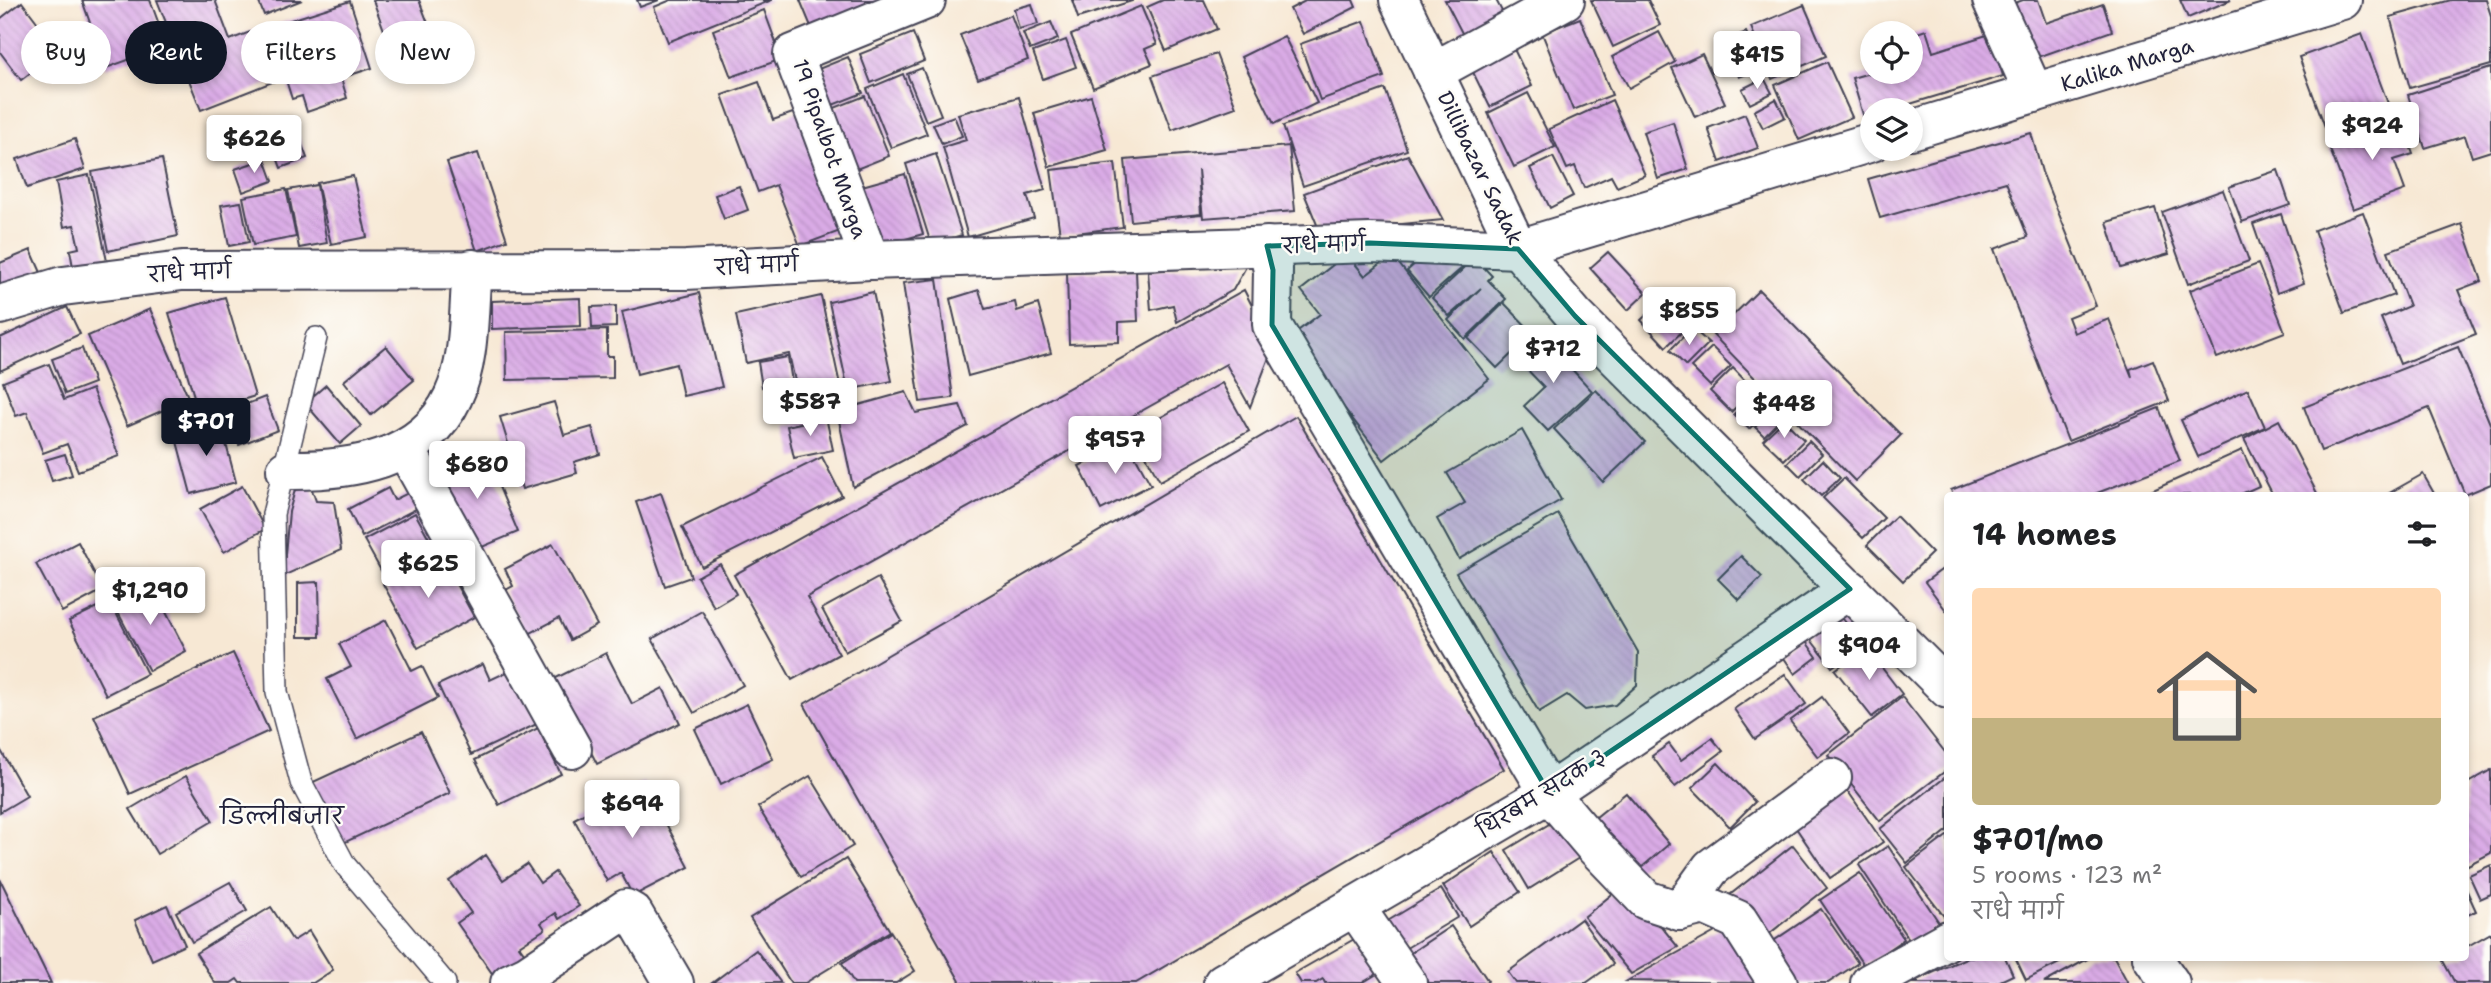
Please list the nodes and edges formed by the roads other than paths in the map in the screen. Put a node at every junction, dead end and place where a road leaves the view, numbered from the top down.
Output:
1 (926, 0) edge
2 (1399, 0) edge
3 (1566, 0) edge
4 (1992, 0) edge
5 (2342, 0) edge
6 (1433, 72) junction
7 (2034, 93) junction
8 (1923, 126) edge
9 (1860, 146) edge
10 (1268, 246) junction
11 (1518, 249) junction
12 (870, 260) junction
13 (472, 269) junction
14 (0, 306) edge
15 (316, 338) dead end
16 (405, 448) junction
17 (286, 470) junction
18 (1850, 589) junction
19 (1944, 685) edge
20 (572, 749) dead end
21 (1832, 778) dead end
22 (1549, 793) junction
23 (1356, 907) junction
24 (1680, 911) junction
25 (1944, 942) edge
26 (2155, 961) edge
27 (445, 983) edge
28 (510, 983) edge
29 (674, 983) edge
30 (1223, 983) edge
31 (1407, 983) edge
32 (1778, 983) edge
33 (1870, 983) edge
34 (2170, 983) edge

1 - 12 street, 19 Pipalbot Marga
2 - 6 street, Dillibazar Sadak
3 - 6 street
4 - 7 street
5 - 7 street, Kalika Marga
6 - 11 street, Dillibazar Sadak
7 - 8 street, Kalika Marga
9 - 11 street
10 - 11 street, राधे मार्ग
10 - 12 street, राधे मार्ग
10 - 22 street
11 - 18 street, Dillibazar Sadak
12 - 13 street, राधे मार्ग
13 - 14 street, राधे मार्ग
13 - 16 street
15 - 17 lane
16 - 17 street
16 - 20 street
17 - 27 lane
18 - 19 street, Dillibazar Sadak
18 - 22 street, थिरबम सदक ३
21 - 24 street
22 - 23 street, थिरबम सदक ३
22 - 24 street
23 - 30 street, थिरबम सदक ३
23 - 31 street
24 - 32 street
25 - 33 street
26 - 34 street
28 - 29 street

